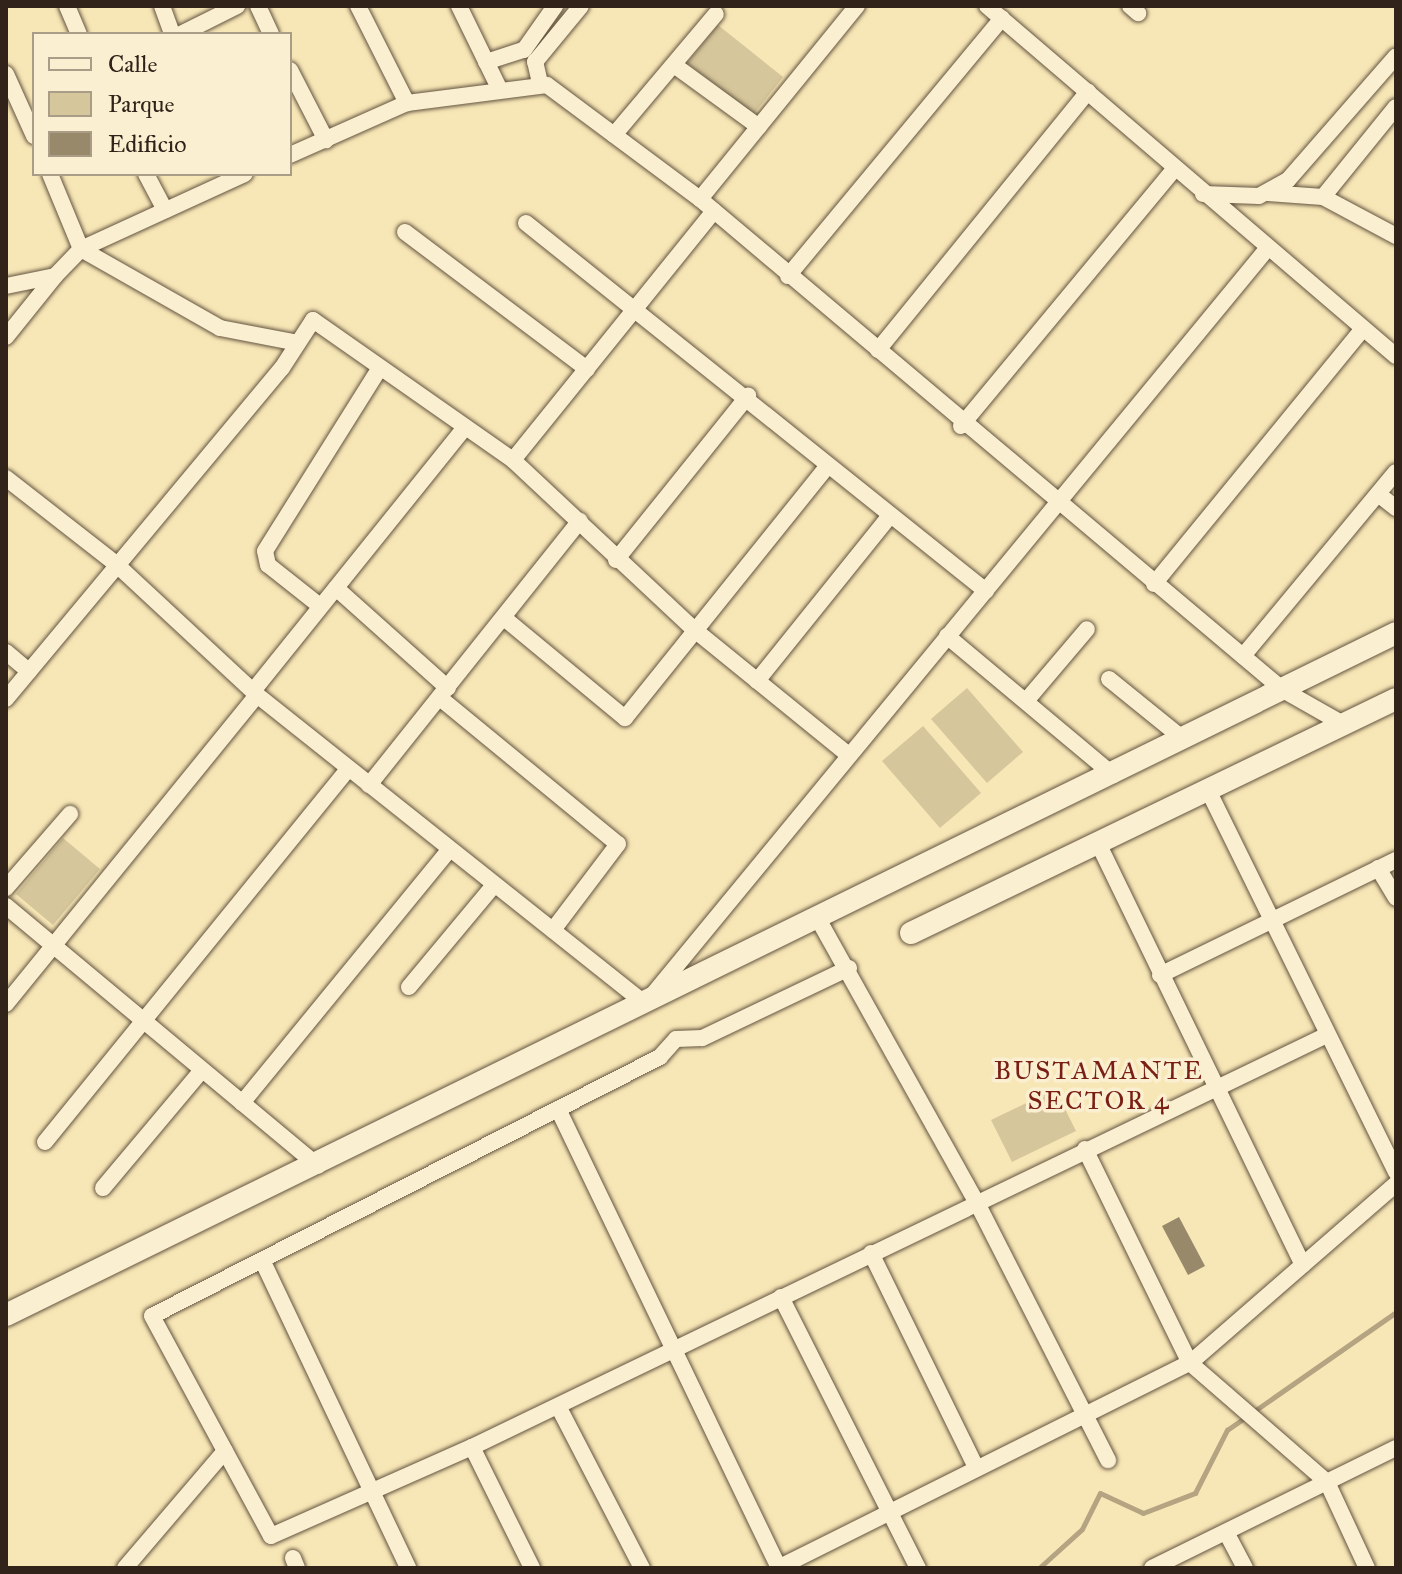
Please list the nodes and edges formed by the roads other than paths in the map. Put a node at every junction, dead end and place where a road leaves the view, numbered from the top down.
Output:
1 (67, 6) edge
2 (162, 6) edge
3 (237, 6) edge
4 (258, 6) edge
5 (358, 6) edge
6 (459, 6) edge
7 (555, 6) edge
8 (581, 6) edge
9 (857, 6) edge
10 (987, 6) edge
11 (716, 14) dead end
12 (1002, 18) junction
13 (78, 32) edge
14 (171, 32) edge
15 (185, 32) edge
16 (270, 32) edge
17 (1396, 56) edge
18 (486, 62) junction
19 (674, 65) junction
20 (6, 74) edge
21 (292, 74) edge
22 (540, 83) junction
23 (498, 86) junction
24 (1088, 92) junction
25 (407, 103) junction
26 (28, 107) edge
27 (1396, 107) edge
28 (759, 127) junction
29 (614, 135) junction
30 (326, 140) junction
31 (292, 154) edge
32 (1172, 172) junction
33 (51, 176) edge
34 (147, 176) edge
35 (241, 176) edge
36 (1198, 193) junction
37 (1267, 193) junction
38 (1323, 197) junction
39 (700, 199) junction
40 (165, 210) junction
41 (714, 211) junction
42 (526, 223) dead end
43 (405, 232) dead end
44 (1396, 236) edge
45 (81, 249) junction
46 (1267, 249) junction
47 (55, 276) junction
48 (788, 276) junction
49 (6, 286) edge
50 (633, 309) junction
51 (1363, 329) junction
52 (6, 337) edge
53 (298, 343) junction
54 (878, 350) junction
55 (1396, 356) edge
56 (380, 368) junction
57 (587, 369) junction
58 (748, 396) junction
59 (961, 426) junction
60 (462, 431) junction
61 (513, 460) junction
62 (827, 467) junction
63 (1396, 472) edge
64 (6, 478) edge
65 (1378, 494) junction
66 (1058, 505) junction
67 (1396, 508) edge
68 (888, 518) junction
69 (580, 521) junction
70 (616, 560) junction
71 (116, 564) junction
72 (1154, 584) junction
73 (336, 588) junction
74 (986, 591) junction
75 (320, 606) junction
76 (504, 618) junction
77 (1087, 629) dead end
78 (696, 631) junction
79 (1396, 633) edge
80 (947, 636) junction
81 (6, 652) edge
82 (1243, 656) junction
83 (29, 671) junction
84 (1109, 679) dead end
85 (757, 681) junction
86 (1283, 690) junction
87 (255, 693) junction
88 (444, 693) junction
89 (6, 699) edge
90 (1396, 699) edge
91 (1026, 701) junction
92 (1343, 724) junction
93 (1183, 739) junction
94 (846, 753) junction
95 (348, 769) junction
96 (1113, 775) junction
97 (369, 785) junction
98 (1208, 790) junction
99 (70, 814) dead end
100 (1098, 843) junction
101 (449, 850) junction
102 (1396, 860) edge
103 (1378, 868) junction
104 (494, 885) junction
105 (6, 888) edge
106 (1396, 898) edge
107 (6, 906) edge
108 (817, 917) junction
109 (1271, 920) junction
110 (553, 930) junction
111 (911, 933) dead end
112 (53, 946) junction
113 (849, 968) junction
114 (1160, 975) junction
115 (409, 987) dead end
116 (6, 1004) edge
117 (645, 1004) junction
118 (141, 1021) junction
119 (1325, 1036) junction
120 (202, 1070) junction
121 (1212, 1087) junction
122 (242, 1103) junction
123 (558, 1109) junction
124 (45, 1142) dead end
125 (1085, 1149) junction
126 (318, 1166) junction
127 (1396, 1172) edge
128 (1396, 1184) edge
129 (103, 1188) dead end
130 (976, 1201) junction
131 (871, 1253) junction
132 (263, 1262) junction
133 (1303, 1265) junction
134 (781, 1297) junction
135 (6, 1315) edge
136 (672, 1352) junction
137 (1190, 1363) junction
138 (558, 1406) junction
139 (1086, 1417) junction
140 (472, 1447) junction
141 (1396, 1448) edge
142 (225, 1451) junction
143 (1108, 1460) dead end
144 (976, 1467) junction
145 (1327, 1482) junction
146 (374, 1489) junction
147 (888, 1511) junction
148 (1226, 1532) junction
149 (125, 1568) edge
150 (408, 1568) edge
151 (532, 1568) edge
152 (642, 1568) edge
153 (779, 1568) edge
154 (918, 1568) edge
155 (1152, 1568) edge
156 (1245, 1568) edge
157 (1367, 1568) edge

1 - 13 street
2 - 14 street
3 - 15 street
4 - 16 street
5 - 25 street
6 - 18 street
7 - 18 street
8 - 22 street
9 - 28 street
10 - 12 street
11 - 19 street
12 - 24 street
12 - 48 street
17 - 37 street
18 - 23 street
19 - 28 street
19 - 29 street
20 - 26 street
21 - 30 street
22 - 23 street
22 - 29 street
23 - 25 street
24 - 32 street
24 - 54 street
25 - 30 street
27 - 38 street
28 - 39 street
29 - 39 street
30 - 31 street
32 - 36 street
32 - 59 street
33 - 45 street
34 - 40 street
35 - 40 street
36 - 37 street
36 - 46 street
37 - 38 street
38 - 44 street
39 - 41 street
40 - 45 street
41 - 48 street
41 - 50 street
42 - 50 street
43 - 57 street
45 - 47 street
45 - 53 street
46 - 51 street
46 - 66 street
47 - 49 street
47 - 52 street
48 - 54 street
50 - 57 street
50 - 58 street
51 - 55 street
51 - 72 street
53 - 56 street
53 - 71 street
54 - 59 street
56 - 60 street
56 - 75 street
57 - 61 street
58 - 62 street
58 - 70 street
59 - 66 street
60 - 61 street
60 - 73 street
61 - 69 street
62 - 68 street
62 - 78 street
63 - 65 street
64 - 71 street
65 - 67 street
65 - 82 street
66 - 72 street
66 - 74 street
68 - 74 street
68 - 85 street
69 - 70 street
69 - 76 street
70 - 78 street
71 - 83 street
71 - 87 street
72 - 82 street
73 - 75 street
73 - 88 street
74 - 80 street
75 - 87 street
76 - 78 street
76 - 88 street
77 - 91 street
78 - 85 street
79 - 86 street
80 - 91 street
80 - 94 street
81 - 83 street
82 - 86 street
83 - 89 street
84 - 93 street
85 - 94 street
86 - 92 street
86 - 93 street
87 - 95 street
87 - 112 street
88 - 97 street
88 - 110 street
90 - 92 street
91 - 96 street
92 - 98 street
93 - 96 street
94 - 117 street
95 - 97 street
95 - 118 street
96 - 108 street
97 - 101 street
98 - 100 street
98 - 109 street
99 - 105 street
100 - 111 street
100 - 114 street
101 - 104 street
101 - 122 street
102 - 103 street
103 - 106 street
103 - 109 street
104 - 110 street
104 - 115 street
107 - 112 street
108 - 113 street
108 - 117 street
109 - 114 street
109 - 119 street
110 - 117 street
112 - 116 street
112 - 118 street
113 - 123 street
113 - 130 street
114 - 121 street
117 - 126 street
118 - 120 street
118 - 124 street
119 - 121 street
119 - 127 street
120 - 122 street
120 - 129 street
121 - 125 street
121 - 133 street
122 - 126 street
123 - 132 street
123 - 136 street
125 - 130 street
125 - 137 street
126 - 135 street
128 - 133 street
130 - 131 street
130 - 139 street
131 - 134 street
131 - 144 street
132 - 142 street
132 - 146 street
133 - 137 street
134 - 136 street
134 - 147 street
136 - 138 street
136 - 153 street
137 - 139 street
137 - 145 street
138 - 140 street
138 - 152 street
139 - 143 street
139 - 144 street
140 - 146 street
140 - 151 street
141 - 145 street
142 - 146 street
142 - 149 street
144 - 147 street
145 - 148 street
145 - 157 street
146 - 150 street
147 - 153 street
147 - 154 street
148 - 155 street
148 - 156 street

